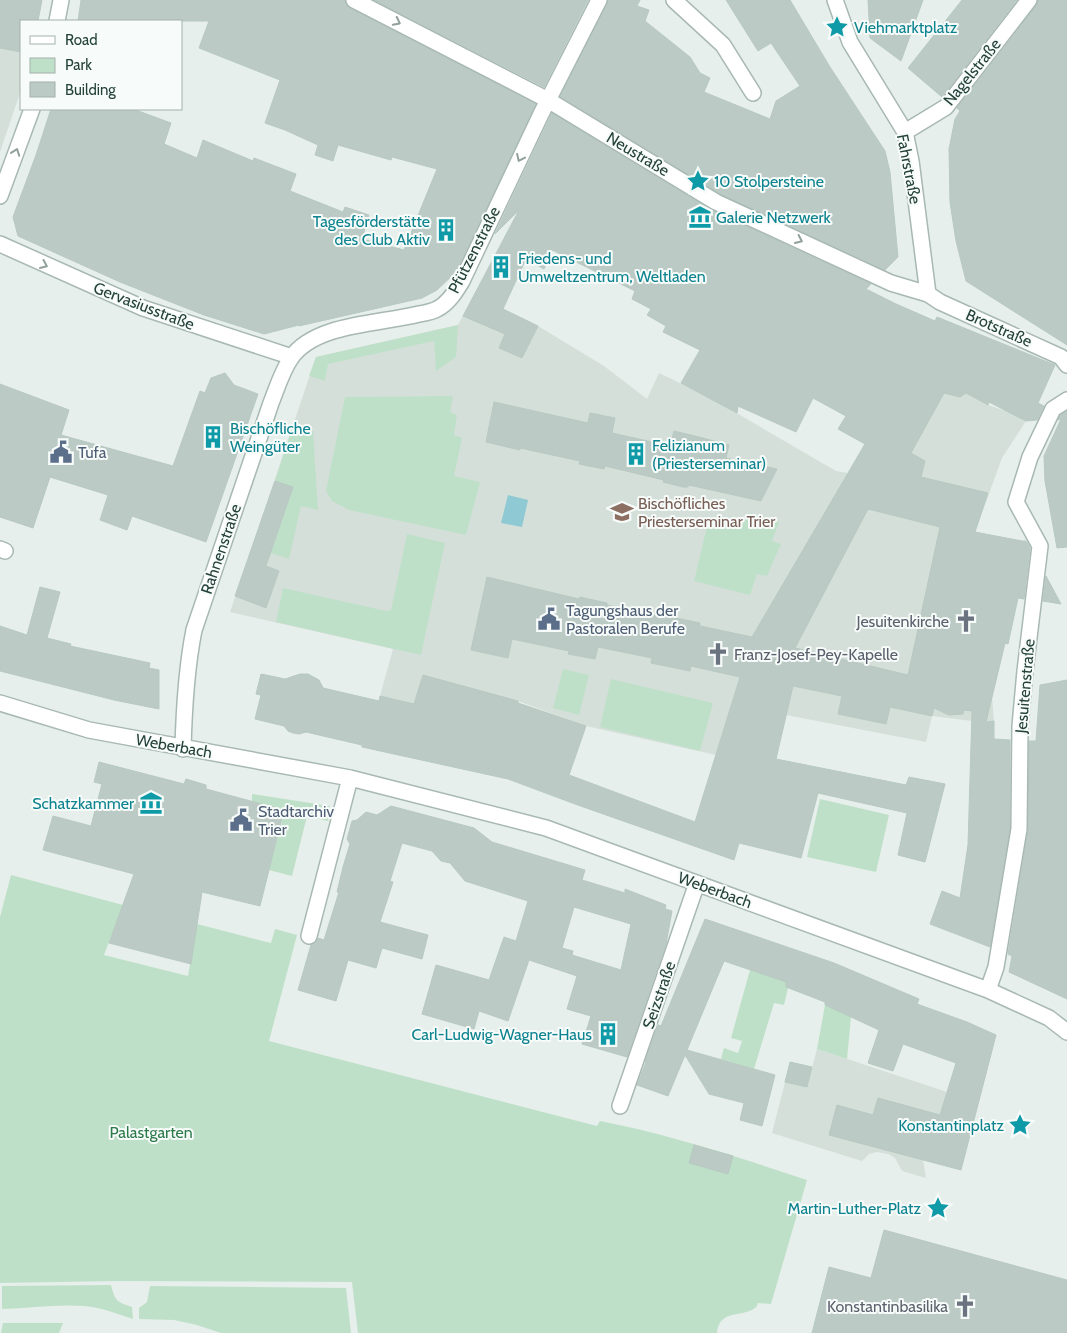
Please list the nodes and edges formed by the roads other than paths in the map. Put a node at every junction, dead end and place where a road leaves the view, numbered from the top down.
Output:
1 (61, 0) edge
2 (354, 0) edge
3 (599, 0) edge
4 (674, 0) edge
5 (835, 0) edge
6 (1029, 0) edge
7 (57, 20) edge
8 (753, 93) dead end
9 (548, 100) junction
10 (32, 110) edge
11 (905, 132) junction
12 (0, 196) edge
13 (0, 244) edge
14 (928, 294) junction
15 (292, 357) junction
16 (1067, 365) edge
17 (1067, 400) edge
18 (0, 703) edge
19 (183, 749) junction
20 (350, 778) junction
21 (697, 883) junction
22 (309, 936) dead end
23 (988, 990) junction
24 (1067, 1032) edge
25 (620, 1106) dead end

1 - 7 street
2 -> 9 street, Neustraße
3 - 9 street, Pfützenstraße
4 - 8 street
5 - 11 street, Fahrstraße
6 - 11 street, Nagelstraße
9 -> 14 street, Neustraße
9 -> 15 street, Pfützenstraße
12 -> 10 street
11 - 14 street, Fahrstraße
13 -> 15 street, Gervasiusstraße
14 - 16 street, Brotstraße
15 - 19 street, Rahnenstraße
17 - 23 street, Jesuitenstraße
18 - 19 street, Weberbach
19 - 20 street, Weberbach
20 - 21 street, Weberbach
20 - 22 street
21 - 23 street, Weberbach
21 - 25 street, Seizstraße
23 - 24 street, Weberbach

